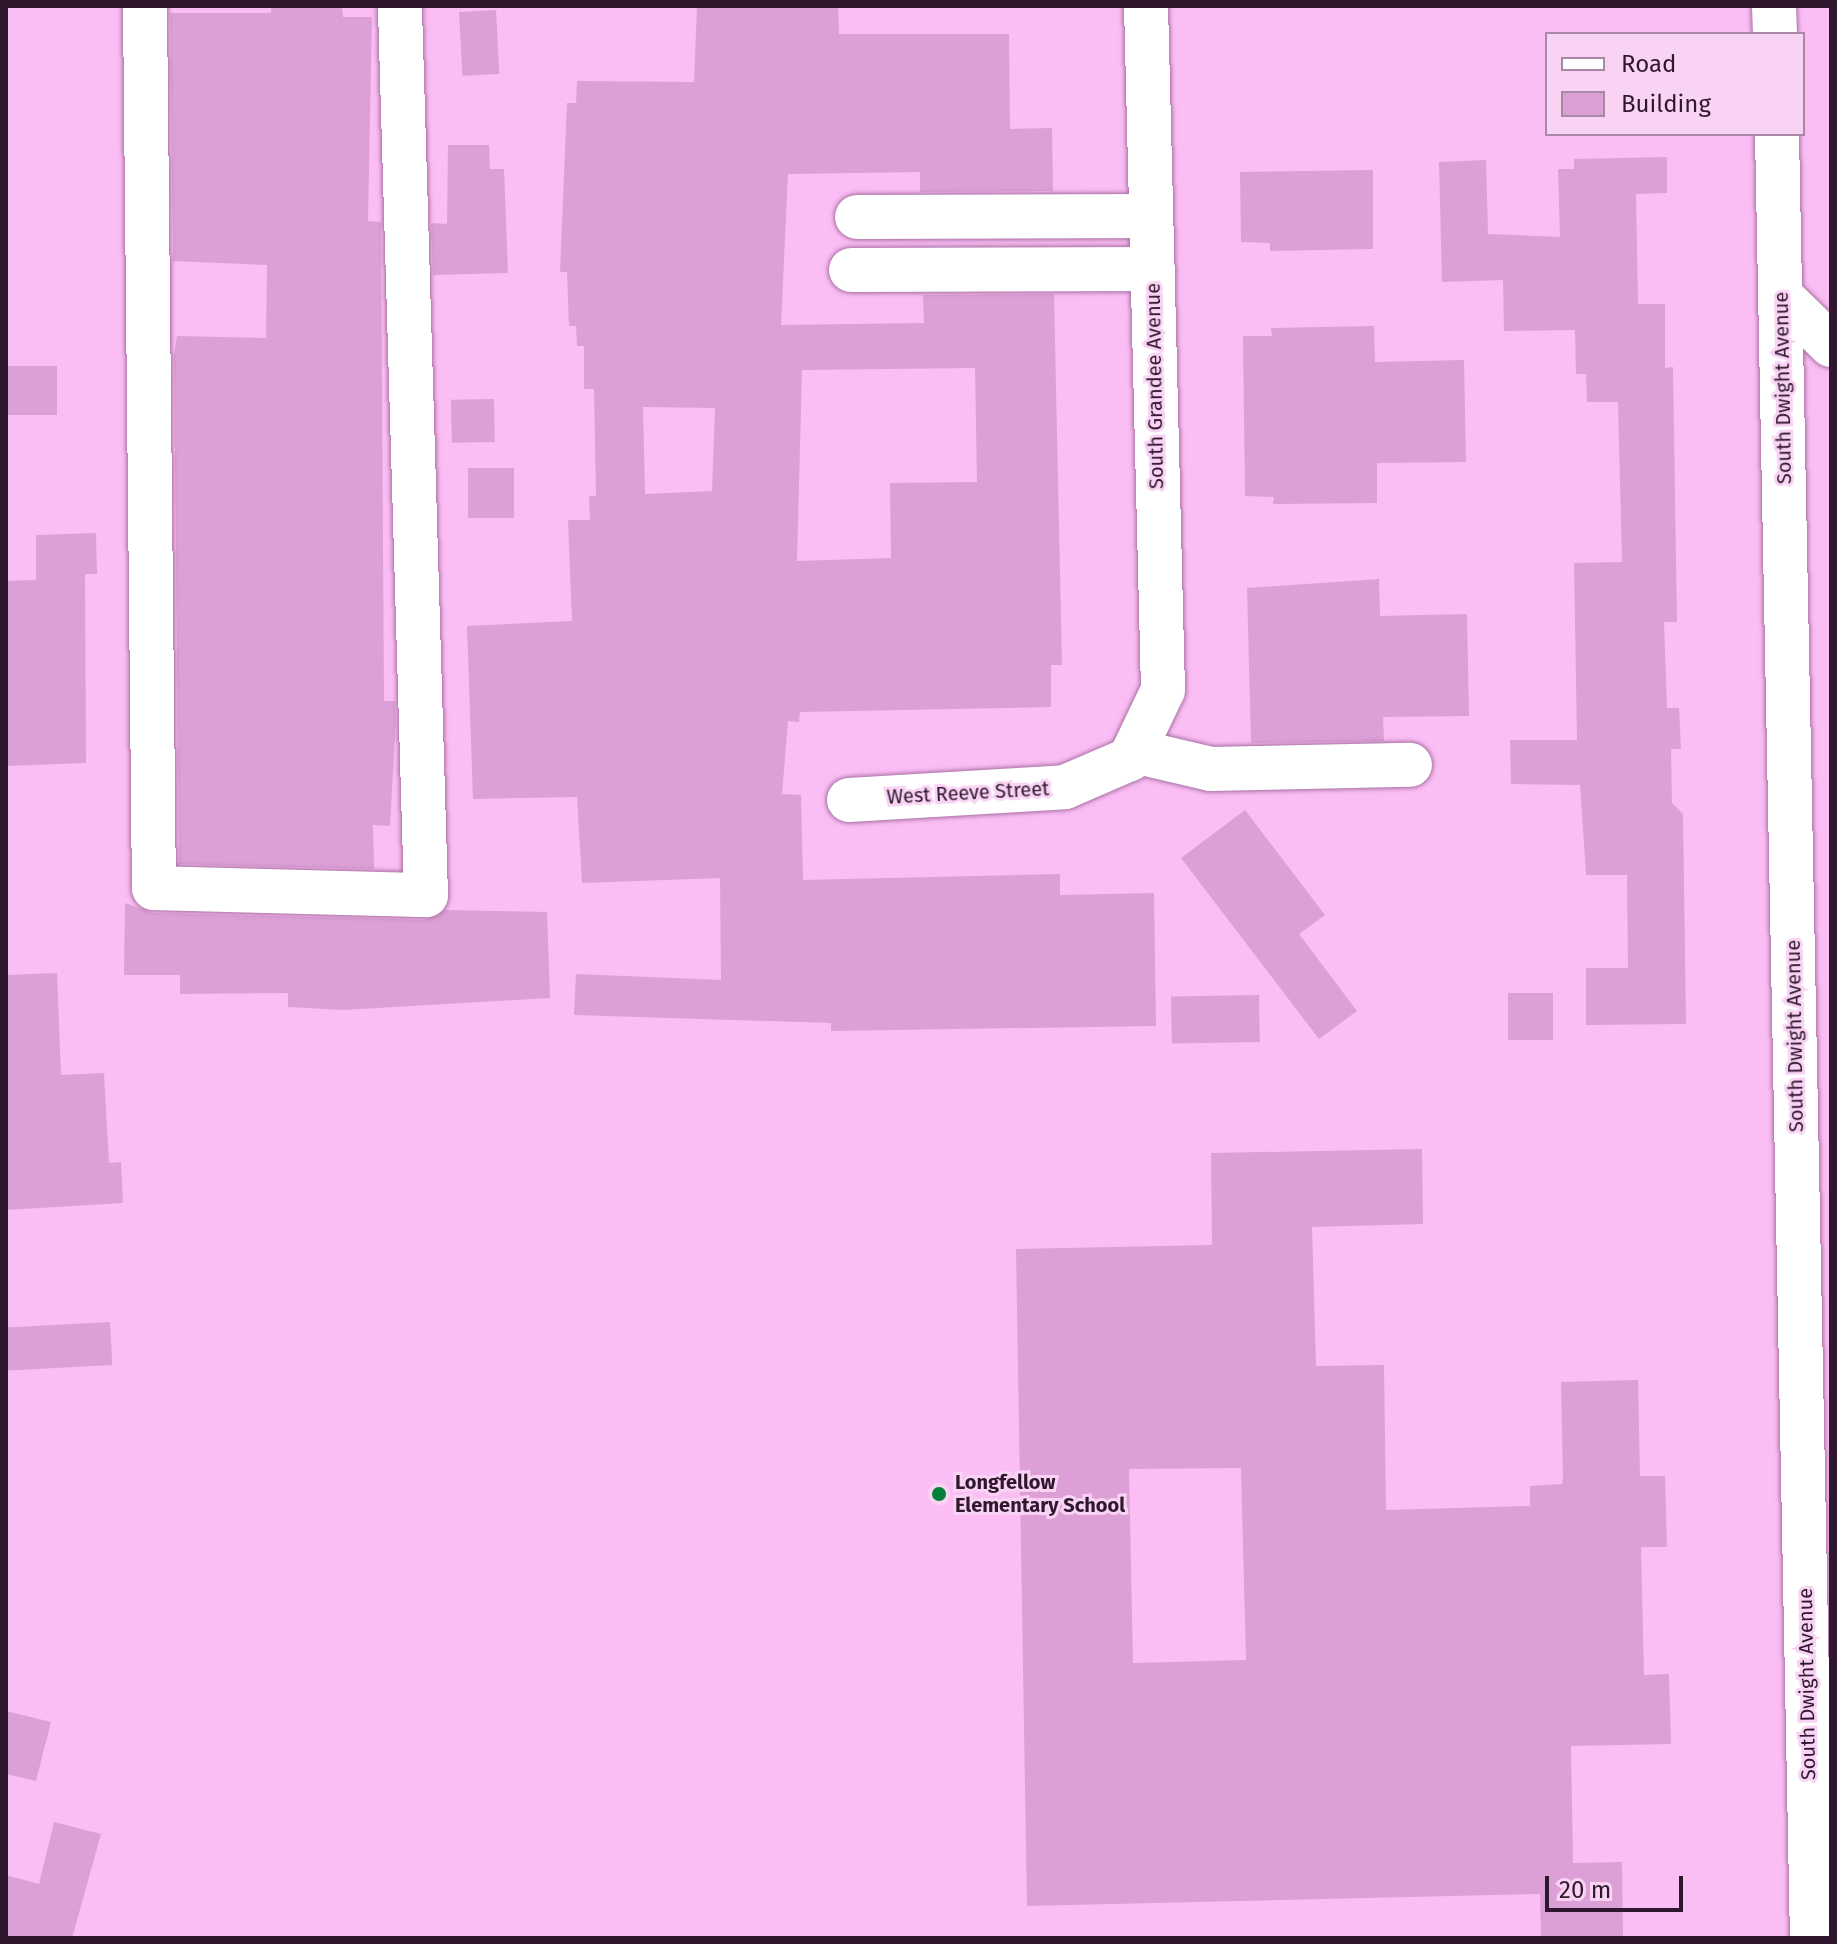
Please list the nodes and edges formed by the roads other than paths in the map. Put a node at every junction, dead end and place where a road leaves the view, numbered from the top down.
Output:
1 (145, 6) edge
2 (400, 6) edge
3 (1146, 6) edge
4 (1774, 6) edge
5 (1775, 32) edge
6 (1777, 136) edge
7 (1151, 216) junction
8 (857, 217) dead end
9 (1153, 269) junction
10 (851, 270) dead end
11 (1782, 297) junction
12 (1831, 345) edge
13 (1132, 755) junction
14 (1410, 765) dead end
15 (849, 800) dead end
16 (1812, 1938) edge

1 - 2 street
3 - 7 street, South Grandee Avenue
4 - 5 street
6 - 11 street, South Dwight Avenue
7 - 8 street
7 - 9 street, South Grandee Avenue
9 - 10 street
9 - 13 street, South Grandee Avenue
11 - 12 street
11 - 16 street, South Dwight Avenue
13 - 14 street
13 - 15 street, West Reeve Street

